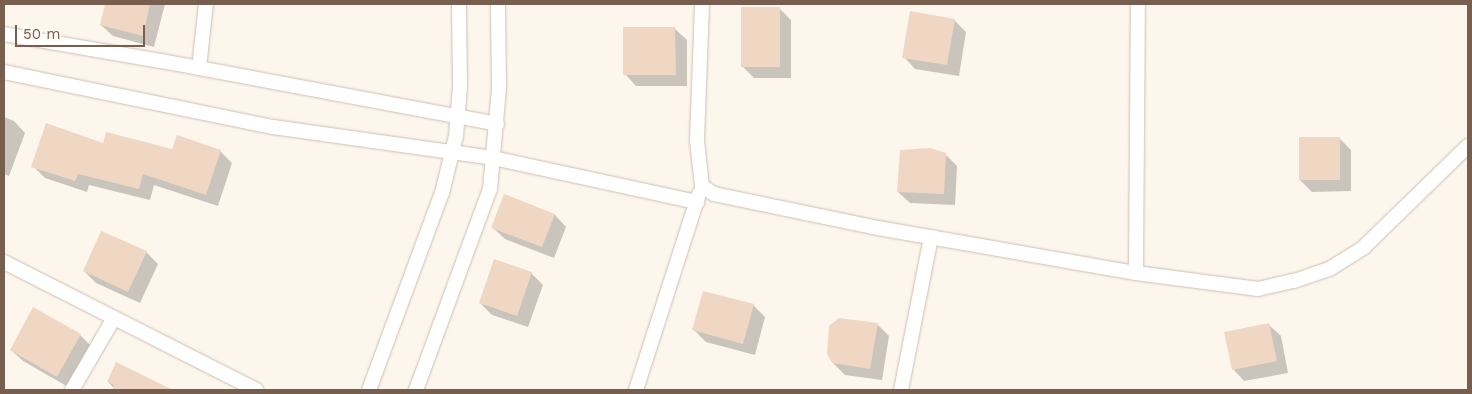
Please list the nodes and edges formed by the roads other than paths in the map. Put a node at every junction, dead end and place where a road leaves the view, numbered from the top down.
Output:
1 (206, 4) edge
2 (459, 4) edge
3 (498, 4) edge
4 (702, 4) edge
5 (1138, 4) edge
6 (4, 34) edge
7 (199, 68) junction
8 (4, 72) edge
9 (458, 116) junction
10 (497, 124) junction
11 (1468, 146) edge
12 (452, 153) junction
13 (493, 158) junction
14 (702, 186) junction
15 (697, 202) junction
16 (930, 237) junction
17 (4, 262) edge
18 (1136, 273) junction
19 (114, 318) junction
20 (72, 390) edge
21 (256, 390) edge
22 (369, 390) edge
23 (416, 390) edge
24 (636, 390) edge
25 (901, 390) edge

1 - 7 street
2 - 9 street
3 - 10 street
4 - 14 street
5 - 18 street
6 - 7 street
7 - 9 street
8 - 12 street
9 - 10 street
9 - 12 street
10 - 13 street
11 - 18 street
12 - 13 street
12 - 22 street
13 - 15 street
13 - 23 street
14 - 15 street
14 - 16 street
15 - 24 street
16 - 18 street
16 - 25 street
17 - 19 street
19 - 20 street
19 - 21 street

